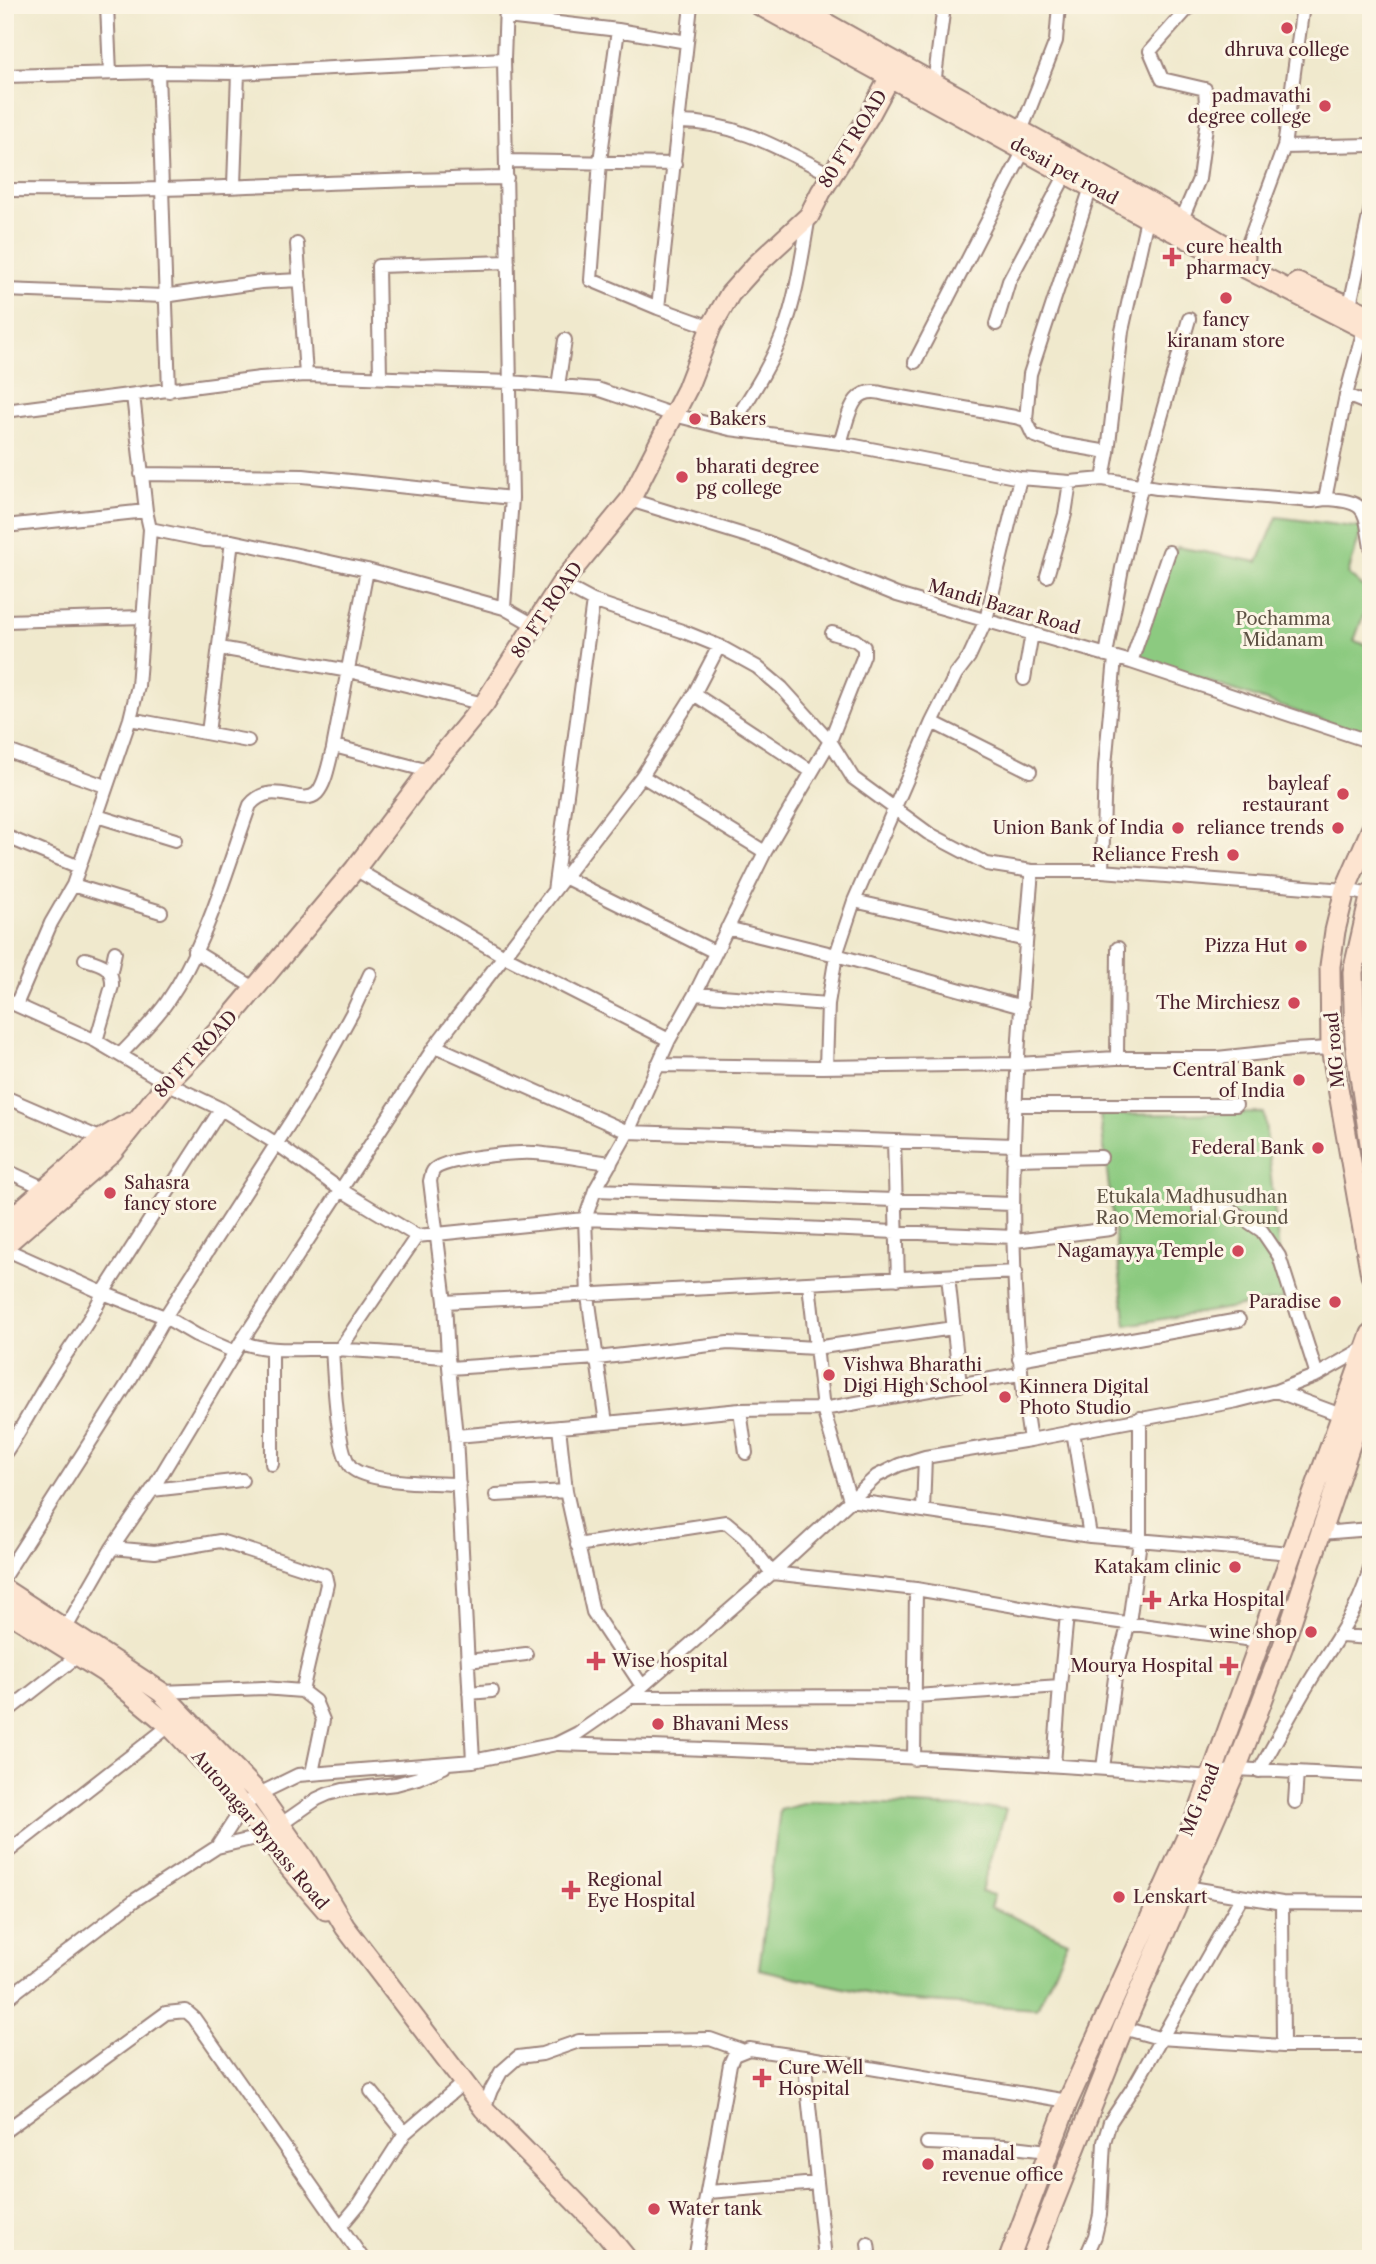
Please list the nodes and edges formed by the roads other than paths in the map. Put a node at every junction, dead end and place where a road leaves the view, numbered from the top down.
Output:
1 (107, 5) edge
2 (691, 5) edge
3 (759, 5) edge
4 (794, 5) edge
5 (944, 5) edge
6 (1059, 5) edge
7 (1191, 5) edge
8 (1303, 5) edge
9 (507, 11) edge
10 (618, 30) junction
11 (687, 42) junction
12 (504, 59) junction
13 (894, 71) junction
14 (158, 72) junction
15 (110, 73) junction
16 (237, 73) junction
17 (5, 76) edge
18 (934, 85) junction
19 (680, 122) junction
20 (1022, 141) junction
21 (1371, 145) edge
22 (1284, 147) junction
23 (507, 161) junction
24 (600, 161) junction
25 (675, 164) junction
26 (1066, 174) junction
27 (832, 175) junction
28 (507, 178) junction
29 (234, 185) junction
30 (1091, 187) junction
31 (160, 189) junction
32 (5, 190) edge
33 (1371, 207) edge
34 (1149, 209) junction
35 (809, 216) junction
36 (1182, 219) junction
37 (297, 244) dead end
38 (1241, 261) junction
39 (508, 262) junction
40 (300, 280) junction
41 (5, 290) edge
42 (164, 296) junction
43 (1350, 305) junction
44 (659, 308) junction
45 (1189, 319) dead end
46 (996, 324) dead end
47 (1368, 326) edge
48 (711, 327) junction
49 (565, 340) dead end
50 (915, 362) dead end
51 (306, 375) junction
52 (380, 376) junction
53 (510, 382) junction
54 (558, 386) junction
55 (169, 390) junction
56 (1346, 395) junction
57 (132, 396) junction
58 (1371, 405) edge
59 (5, 411) edge
60 (674, 415) junction
61 (1027, 420) junction
62 (730, 429) junction
63 (840, 443) junction
64 (1108, 452) junction
65 (141, 474) junction
66 (1020, 478) junction
67 (1103, 479) junction
68 (1070, 482) junction
69 (1142, 484) junction
70 (512, 498) junction
71 (1325, 499) junction
72 (630, 500) junction
73 (146, 511) junction
74 (5, 526) edge
75 (150, 529) junction
76 (232, 541) junction
77 (1371, 547) edge
78 (1169, 552) dead end
79 (367, 570) junction
80 (1047, 576) dead end
81 (561, 584) junction
82 (593, 601) junction
83 (504, 608) junction
84 (143, 617) junction
85 (986, 620) junction
86 (5, 621) edge
87 (536, 626) junction
88 (832, 633) dead end
89 (1032, 633) junction
90 (719, 646) junction
91 (220, 648) junction
92 (1110, 656) junction
93 (1131, 662) junction
94 (349, 671) junction
95 (1024, 679) dead end
96 (694, 694) junction
97 (484, 704) junction
98 (130, 719) junction
99 (932, 722) junction
100 (208, 733) junction
101 (248, 741) dead end
102 (830, 741) junction
103 (1371, 742) edge
104 (333, 748) junction
105 (5, 750) edge
106 (429, 771) junction
107 (811, 771) junction
108 (1030, 771) dead end
109 (642, 776) junction
110 (105, 786) junction
111 (895, 809) junction
112 (97, 816) junction
113 (1371, 830) edge
114 (5, 836) edge
115 (175, 840) dead end
116 (765, 852) junction
117 (79, 867) junction
118 (355, 869) junction
119 (1032, 871) junction
120 (1102, 871) junction
121 (566, 878) junction
122 (73, 885) junction
123 (1345, 890) junction
124 (554, 891) junction
125 (1370, 894) edge
126 (854, 901) junction
127 (161, 912) dead end
128 (727, 928) junction
129 (1027, 940) junction
130 (1118, 948) dead end
131 (194, 951) junction
132 (115, 952) dead end
133 (715, 952) junction
134 (836, 955) junction
135 (504, 956) junction
136 (85, 959) dead end
137 (111, 971) junction
138 (370, 974) dead end
139 (256, 989) junction
140 (695, 994) junction
141 (11, 1003) edge
142 (828, 1004) junction
143 (1022, 1007) junction
144 (669, 1040) junction
145 (96, 1041) junction
146 (1363, 1041) edge
147 (435, 1046) junction
148 (1331, 1048) junction
149 (121, 1054) junction
150 (1117, 1058) junction
151 (1018, 1064) junction
152 (657, 1065) junction
153 (826, 1067) junction
154 (167, 1083) junction
155 (5, 1097) edge
156 (1016, 1105) junction
157 (1236, 1105) dead end
158 (221, 1108) junction
159 (138, 1118) junction
160 (628, 1132) junction
161 (102, 1139) junction
162 (894, 1141) junction
163 (277, 1144) junction
164 (1014, 1145) junction
165 (1371, 1150) edge
166 (1101, 1157) dead end
167 (1013, 1159) junction
168 (611, 1163) junction
169 (5, 1170) edge
170 (44, 1188) junction
171 (595, 1189) junction
172 (341, 1190) junction
173 (894, 1201) junction
174 (1013, 1204) junction
175 (1199, 1208) dead end
176 (585, 1219) junction
177 (5, 1224) edge
178 (1110, 1229) dead end
179 (895, 1232) junction
180 (435, 1234) junction
181 (417, 1236) junction
182 (1014, 1239) junction
183 (5, 1247) edge
184 (1016, 1272) junction
185 (1371, 1275) edge
186 (947, 1276) junction
187 (898, 1279) junction
188 (809, 1284) junction
189 (103, 1293) junction
190 (588, 1296) junction
191 (445, 1302) junction
192 (165, 1317) junction
193 (1238, 1320) dead end
194 (953, 1328) junction
195 (1369, 1342) edge
196 (238, 1347) junction
197 (272, 1349) junction
198 (336, 1349) junction
199 (815, 1349) junction
200 (597, 1358) junction
201 (1019, 1359) junction
202 (449, 1363) junction
203 (1019, 1374) junction
204 (1317, 1375) junction
205 (1371, 1382) edge
206 (960, 1385) junction
207 (1276, 1391) junction
208 (823, 1409) junction
209 (740, 1410) junction
210 (1341, 1415) junction
211 (1140, 1418) junction
212 (606, 1423) junction
213 (559, 1427) junction
214 (1073, 1431) junction
215 (456, 1436) junction
216 (1030, 1440) junction
217 (5, 1453) edge
218 (747, 1453) dead end
219 (925, 1457) junction
220 (272, 1464) dead end
221 (242, 1480) dead end
222 (459, 1484) junction
223 (152, 1490) junction
224 (566, 1491) junction
225 (496, 1495) dead end
226 (850, 1500) junction
227 (923, 1511) junction
228 (1371, 1528) edge
229 (1321, 1533) junction
230 (1090, 1536) junction
231 (1140, 1541) junction
232 (577, 1545) junction
233 (112, 1548) junction
234 (1291, 1553) junction
235 (1371, 1563) edge
236 (772, 1573) junction
237 (5, 1575) edge
238 (916, 1589) junction
239 (5, 1590) edge
240 (5, 1610) edge
241 (1067, 1615) junction
242 (1129, 1623) junction
243 (62, 1635) junction
244 (1341, 1636) junction
245 (1371, 1638) edge
246 (1260, 1641) junction
247 (526, 1654) dead end
248 (79, 1655) junction
249 (468, 1661) junction
250 (642, 1686) junction
251 (1060, 1686) junction
252 (302, 1691) junction
253 (492, 1691) dead end
254 (161, 1692) junction
255 (469, 1693) junction
256 (916, 1696) junction
257 (630, 1697) junction
258 (5, 1713) edge
259 (177, 1720) junction
260 (556, 1744) junction
261 (914, 1759) junction
262 (473, 1761) junction
263 (450, 1764) junction
264 (1054, 1764) junction
265 (1103, 1769) junction
266 (1236, 1769) junction
267 (1259, 1771) junction
268 (1297, 1772) junction
269 (312, 1773) junction
270 (1371, 1776) edge
271 (1211, 1777) junction
272 (259, 1794) junction
273 (1295, 1802) dead end
274 (243, 1807) junction
275 (281, 1824) junction
276 (264, 1836) junction
277 (217, 1847) junction
278 (5, 1854) edge
279 (1164, 1883) junction
280 (1186, 1888) junction
281 (1241, 1898) junction
282 (1282, 1903) junction
283 (1371, 1904) edge
284 (345, 1927) junction
285 (5, 2000) edge
286 (1123, 2028) junction
287 (1159, 2038) junction
288 (1283, 2046) junction
289 (1371, 2046) edge
290 (741, 2050) junction
291 (804, 2057) junction
292 (464, 2082) junction
293 (371, 2091) dead end
294 (1068, 2101) junction
295 (484, 2109) junction
296 (5, 2131) edge
297 (405, 2133) junction
298 (926, 2143) dead end
299 (1048, 2151) junction
300 (817, 2183) junction
301 (709, 2192) junction
302 (340, 2227) junction
303 (868, 2244) dead end
304 (363, 2259) edge
305 (626, 2259) edge
306 (695, 2259) edge
307 (825, 2259) edge
308 (870, 2259) edge
309 (1009, 2259) edge
310 (1031, 2259) edge
311 (1085, 2259) edge

1 - 15 street
2 - 11 street
3 - 13 main road, desai pet road
4 - 13 main road, desai pet road
5 - 18 street
6 - 20 street
7 - 36 street
8 - 22 street
9 - 10 street
9 - 12 street
10 - 11 street
10 - 24 street
11 - 19 street
12 - 16 street
12 - 23 street
13 - 18 main road, desai pet road
13 - 20 main road, desai pet road
13 - 27 main road, 80 FT ROAD
14 - 15 street
14 - 16 street
14 - 31 street
15 - 17 street
16 - 29 street
18 - 20 main road, desai pet road
19 - 25 street
19 - 27 street
20 - 26 main road, desai pet road
20 - 34 main road, desai pet road
20 - 50 street
21 - 22 street
22 - 38 street
23 - 24 street
23 - 28 street
24 - 25 street
24 - 44 street
25 - 44 street
26 - 30 main road, desai pet road
26 - 46 street
27 - 35 main road, 80 FT ROAD
28 - 29 street
28 - 39 street
29 - 31 street
30 - 34 main road, desai pet road
30 - 61 street
31 - 32 street
31 - 42 street
33 - 43 street
34 - 36 main road, desai pet road
34 - 38 main road, desai pet road
34 - 64 street
35 - 48 main road, 80 FT ROAD
35 - 62 street
36 - 38 main road, desai pet road
37 - 40 street
38 - 43 main road, desai pet road
38 - 47 main road, desai pet road
39 - 52 street
39 - 53 street
40 - 42 street
40 - 51 street
41 - 42 street
42 - 55 street
43 - 47 main road, desai pet road
44 - 48 street
45 - 69 street
47 - 56 street
48 - 60 main road, 80 FT ROAD
49 - 54 street
51 - 52 street
51 - 55 street
52 - 53 street
53 - 54 street
53 - 70 street
54 - 60 street
55 - 57 street
56 - 58 street
56 - 71 street
57 - 59 street
57 - 65 street
60 - 62 street
60 - 72 main road, 80 FT ROAD
61 - 63 street
61 - 64 street
62 - 63 street
63 - 66 street
64 - 67 street
65 - 70 street
65 - 73 street
66 - 68 street
66 - 85 street
67 - 68 street
67 - 69 street
68 - 80 street
69 - 71 street
69 - 92 street
70 - 83 street
71 - 77 street
72 - 81 main road, 80 FT ROAD
72 - 85 street, Mandi Bazar Road
73 - 74 street
73 - 75 street
75 - 76 street
75 - 84 street
76 - 79 street
76 - 91 street
78 - 93 street
79 - 83 street
79 - 94 street
81 - 82 street
81 - 87 main road, 80 FT ROAD
82 - 90 street
82 - 124 street
83 - 87 street
84 - 86 street
84 - 98 street
85 - 89 street, Mandi Bazar Road
85 - 99 street
87 - 97 main road, 80 FT ROAD
88 - 102 street
89 - 92 street, Mandi Bazar Road
89 - 95 street
90 - 96 street
90 - 102 street
91 - 94 street
91 - 100 street
92 - 93 street, Mandi Bazar Road
92 - 120 street
93 - 103 street, Mandi Bazar Road
94 - 97 street
94 - 104 street
96 - 107 street
96 - 109 street
97 - 106 main road, 80 FT ROAD
98 - 100 street
98 - 110 street
99 - 108 street
99 - 111 street
100 - 101 street
102 - 107 street
102 - 111 street
104 - 106 street
104 - 131 street
105 - 110 street
106 - 118 main road, 80 FT ROAD
107 - 116 street
109 - 116 street
109 - 121 street
110 - 112 street
111 - 119 street
111 - 126 street
112 - 115 street
112 - 117 street
113 - 123 main road, MG road
114 - 117 street
116 - 128 street
117 - 122 street
118 - 135 street
118 - 139 main road, 80 FT ROAD
119 - 120 street
119 - 129 street
120 - 123 street
121 - 124 street
121 - 133 street
122 - 127 street
122 - 141 street
123 - 125 street
123 - 148 main road, MG road
124 - 135 street
125 - 146 main road, MG road
126 - 129 street
126 - 134 street
128 - 133 street
128 - 134 street
129 - 143 street
130 - 150 street
131 - 139 street
131 - 149 street
132 - 137 street
133 - 140 street
134 - 142 street
134 - 143 street
135 - 144 street
135 - 147 street
136 - 137 street
137 - 145 street
138 - 163 street
139 - 154 main road, 80 FT ROAD
140 - 142 street
140 - 144 street
141 - 145 street
142 - 153 street
143 - 151 street
144 - 152 street
145 - 149 street
146 - 165 main road, MG road
147 - 160 street
147 - 172 street
148 - 150 street
148 - 185 main road, MG road
149 - 154 street
150 - 151 street
151 - 153 street
151 - 156 street
152 - 153 street
152 - 160 street
154 - 158 street
154 - 159 main road, 80 FT ROAD
155 - 161 street
156 - 157 street
156 - 164 street
158 - 163 street
158 - 189 street
159 - 161 main road, 80 FT ROAD
159 - 183 main road, 80 FT ROAD
160 - 162 street
160 - 168 street
161 - 170 main road, 80 FT ROAD
162 - 164 street
162 - 173 street
163 - 172 street
163 - 192 street
164 - 167 street
166 - 167 street
167 - 174 street
168 - 171 street
168 - 180 street
169 - 170 street
170 - 177 main road, 80 FT ROAD
171 - 173 street
171 - 176 street
172 - 181 street
172 - 196 street
173 - 174 street
173 - 179 street
174 - 182 street
175 - 204 street
176 - 179 street
176 - 180 street
176 - 190 street
178 - 182 street
179 - 182 street
179 - 187 street
180 - 181 street
180 - 191 street
181 - 198 street
182 - 184 street
183 - 189 street
184 - 186 street
184 - 201 street
186 - 187 street
186 - 194 street
187 - 188 street
188 - 190 street
188 - 199 street
189 - 192 street
189 - 217 street
190 - 191 street
190 - 200 street
191 - 202 street
192 - 196 street
192 - 237 street
193 - 201 street
194 - 199 street
194 - 206 street
195 - 204 street
195 - 210 main road, MG road
196 - 197 street
196 - 223 street
197 - 198 street
197 - 220 street
198 - 202 street
198 - 222 street
199 - 200 street
199 - 208 street
200 - 202 street
200 - 212 street
201 - 203 street
202 - 215 street
203 - 206 street
203 - 216 street
204 - 207 street
205 - 229 main road, MG road
206 - 208 street
207 - 210 street
207 - 211 street
208 - 209 street
208 - 226 street
209 - 212 street
209 - 218 street
210 - 234 main road, MG road
211 - 214 street
211 - 231 street
212 - 213 street
213 - 215 street
213 - 224 street
214 - 216 street
214 - 230 street
215 - 222 street
216 - 219 street
219 - 226 street
219 - 227 street
221 - 223 street
222 - 249 street
223 - 233 street
224 - 225 street
224 - 232 street
226 - 227 street
226 - 236 street
227 - 230 street
228 - 229 street
229 - 266 main road, MG road
230 - 231 street
231 - 234 street
231 - 242 street
232 - 236 street
232 - 250 street
233 - 243 street
233 - 252 street
234 - 246 main road, MG road
235 - 244 street
236 - 238 street
236 - 250 street
238 - 241 street
238 - 256 street
239 - 243 main road, Autonagar Bypass Road
240 - 243 main road, Autonagar Bypass Road
241 - 242 street
241 - 251 street
242 - 246 street
242 - 265 street
243 - 248 main road, Autonagar Bypass Road
243 - 254 main road, Autonagar Bypass Road
244 - 245 street
244 - 267 street
246 - 271 main road, MG road
247 - 249 street
248 - 258 street
248 - 259 main road, Autonagar Bypass Road
249 - 255 street
250 - 257 street
251 - 256 street
251 - 264 street
252 - 254 street
252 - 269 street
253 - 255 street
254 - 259 main road, Autonagar Bypass Road
255 - 262 street
256 - 257 street
256 - 261 street
257 - 260 street
259 - 272 main road, Autonagar Bypass Road
259 - 274 main road, Autonagar Bypass Road
259 - 278 street
260 - 261 street
260 - 262 street
261 - 264 street
262 - 263 street
263 - 269 street
263 - 275 street
264 - 265 street
265 - 271 street
266 - 267 street
266 - 271 street
266 - 280 main road, MG road
267 - 268 street
268 - 270 street
268 - 273 street
269 - 272 street
271 - 279 main road, MG road
272 - 274 street
272 - 275 main road, Autonagar Bypass Road
274 - 276 main road, Autonagar Bypass Road
274 - 277 street
275 - 276 street
275 - 284 main road, Autonagar Bypass Road
276 - 277 street
276 - 284 main road, Autonagar Bypass Road
277 - 285 street
279 - 280 street
279 - 294 main road, MG road
280 - 281 street
280 - 286 main road, MG road
281 - 282 street
281 - 287 street
282 - 283 street
282 - 288 street
284 - 292 main road, Autonagar Bypass Road
286 - 287 street
286 - 310 main road, MG road
287 - 288 street
287 - 311 street
288 - 289 street
290 - 291 street
290 - 295 street
290 - 301 street
291 - 294 street
291 - 300 street
292 - 295 main road, Autonagar Bypass Road
292 - 297 street
293 - 297 street
294 - 299 main road, MG road
295 - 305 main road, Autonagar Bypass Road
296 - 302 street
297 - 302 street
298 - 299 street
299 - 309 main road, MG road
300 - 301 street
300 - 307 street
301 - 306 street
302 - 304 street
303 - 308 street

